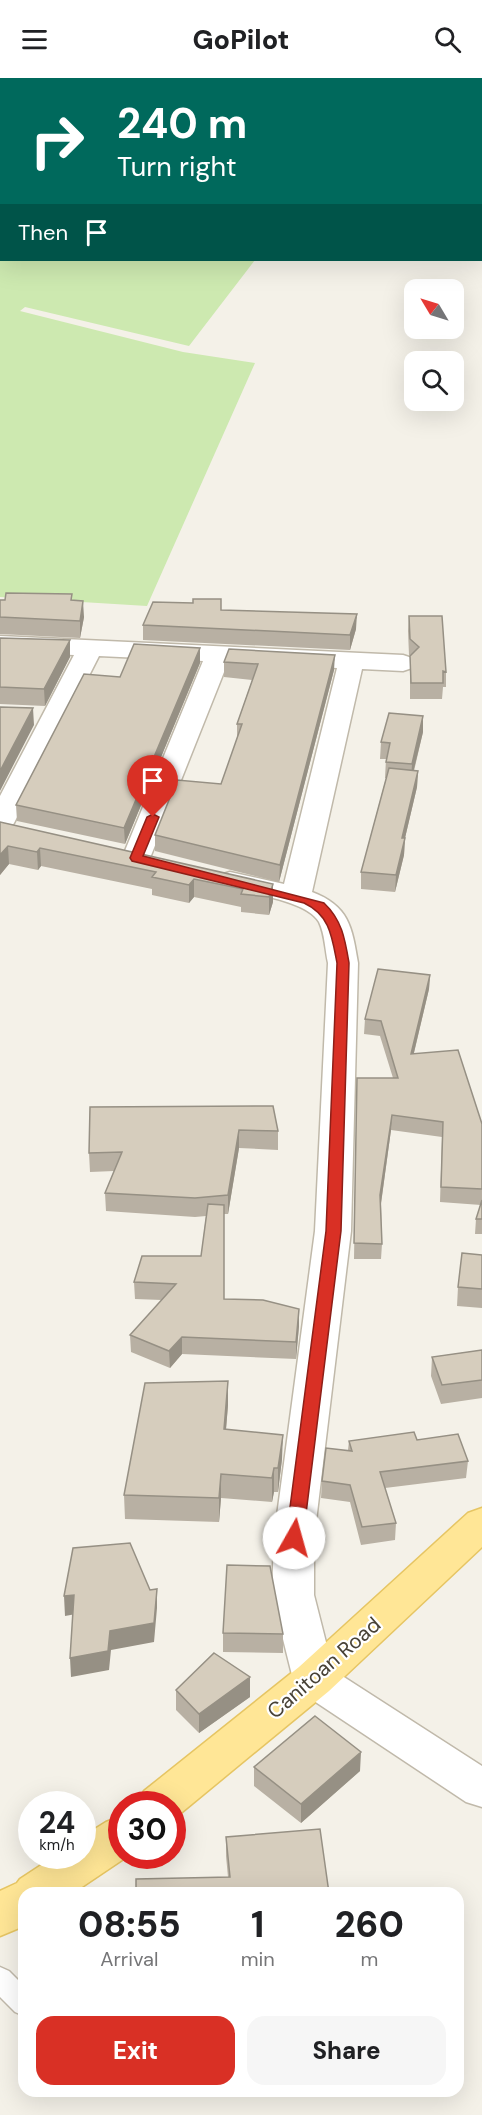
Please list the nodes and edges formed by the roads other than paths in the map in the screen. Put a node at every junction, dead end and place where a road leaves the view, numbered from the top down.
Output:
1 (0, 644) edge
2 (90, 649) junction
3 (219, 654) junction
4 (351, 661) junction
5 (403, 663) dead end
6 (0, 823) edge
7 (0, 829) edge
8 (34, 836) edge
9 (102, 851) edge
10 (136, 858) junction
11 (171, 866) edge
12 (205, 875) edge
13 (296, 897) junction
14 (482, 1523) edge
15 (314, 1679) junction
16 (482, 1789) edge
17 (176, 1791) edge
18 (108, 1844) edge
19 (45, 1887) edge
20 (18, 1905) edge
21 (0, 1916) edge
22 (0, 1979) edge
23 (18, 1998) edge

1 - 2 street
2 - 3 street
2 - 6 street
3 - 4 street
3 - 10 street
4 - 5 street
4 - 13 street
7 - 8 street
9 - 10 street
10 - 11 street
12 - 13 street
13 - 15 street
14 - 15 main road, Canitoan Road
15 - 16 street
15 - 17 main road, Canitoan Road
18 - 19 main road
20 - 21 main road
22 - 23 lane

